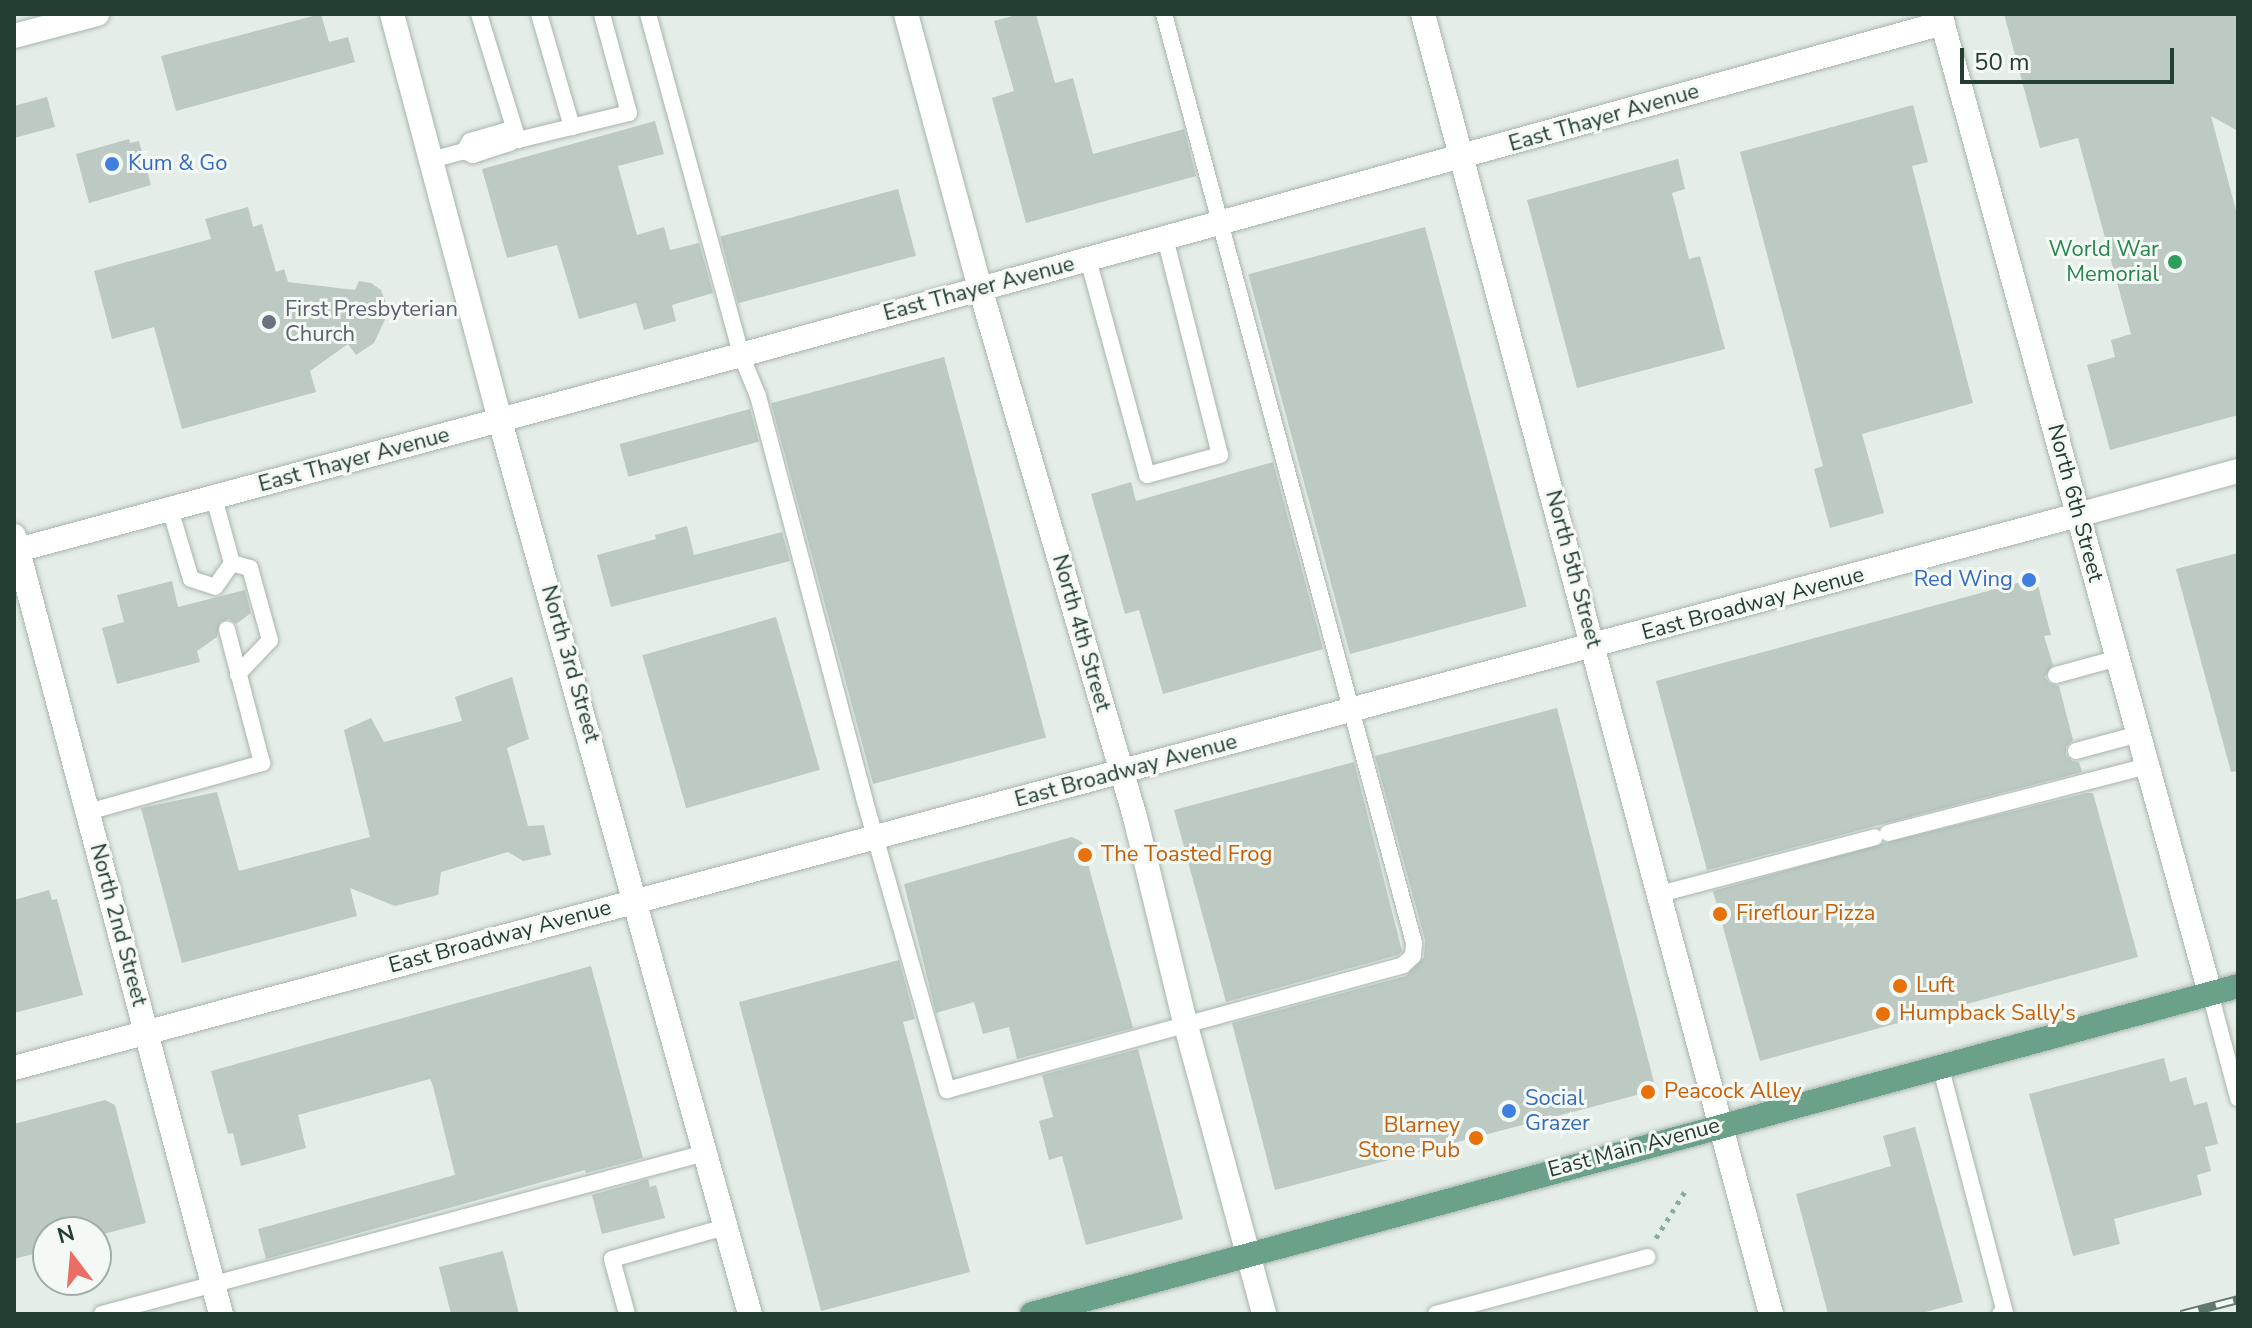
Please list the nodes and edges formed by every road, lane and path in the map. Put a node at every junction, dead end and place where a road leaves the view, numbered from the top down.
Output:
1 (97, 14) edge
2 (392, 14) edge
3 (479, 14) edge
4 (539, 14) edge
5 (602, 14) edge
6 (648, 14) edge
7 (906, 14) edge
8 (1164, 14) edge
9 (1423, 14) edge
10 (1942, 18) edge
11 (14, 36) edge
12 (572, 127) junction
13 (514, 138) junction
14 (1461, 158) junction
15 (431, 160) junction
16 (1220, 223) junction
17 (1165, 238) junction
18 (1088, 259) junction
19 (980, 288) junction
20 (741, 355) junction
21 (500, 421) junction
22 (2238, 471) edge
23 (214, 498) junction
24 (170, 509) junction
25 (2078, 515) junction
26 (15, 546) edge
27 (232, 563) junction
28 (227, 630) dead end
29 (1594, 647) junction
30 (2118, 658) junction
31 (238, 674) junction
32 (2056, 675) dead end
33 (1351, 711) junction
34 (2139, 734) junction
35 (2076, 751) dead end
36 (2147, 766) junction
37 (1122, 774) junction
38 (88, 812) junction
39 (875, 837) junction
40 (1660, 894) junction
41 (637, 900) junction
42 (2238, 986) edge
43 (2210, 993) junction
44 (1186, 1026) junction
45 (147, 1032) junction
46 (2234, 1063) edge
47 (1940, 1065) junction
48 (14, 1068) edge
49 (2238, 1098) edge
50 (1721, 1124) junction
51 (705, 1153) junction
52 (1687, 1188) dead end
53 (725, 1227) junction
54 (1248, 1255) junction
55 (1647, 1257) joint
56 (213, 1284) junction
57 (102, 1314) edge
58 (221, 1314) edge
59 (627, 1314) edge
60 (750, 1314) edge
61 (1032, 1314) edge
62 (1264, 1314) edge
63 (1436, 1314) edge
64 (1771, 1314) edge
65 (2000, 1314) edge

1 - 11 street
2 - 15 street, North 3rd Street
3 - 13 lane
4 - 12 lane
5 - 12 lane
6 - 20 lane
7 - 19 street, North 4th Street
8 - 16 lane
9 - 14 street, North 5th Street
10 - 14 street, East Thayer Avenue
10 - 25 street, North 6th Street
12 - 13 lane
13 - 15 lane
14 - 16 street, East Thayer Avenue
14 - 29 street, North 5th Street
15 - 21 street, North 3rd Street
16 - 17 street, East Thayer Avenue
16 - 33 lane
17 - 18 street, East Thayer Avenue
17 - 18 lane
18 - 19 street, East Thayer Avenue
19 - 20 street, East Thayer Avenue
19 - 37 street, North 4th Street
20 - 21 street, East Thayer Avenue
20 - 39 lane
21 - 23 street, East Thayer Avenue
21 - 41 street, North 3rd Street
22 - 25 street, East Broadway Avenue
23 - 24 street, East Thayer Avenue
23 - 27 lane
24 - 26 street, East Thayer Avenue
24 - 27 lane
25 - 29 street, East Broadway Avenue
25 - 30 street, North 6th Street
26 - 38 street, North 2nd Street
27 - 31 lane
28 - 31 lane
29 - 33 street, East Broadway Avenue
29 - 40 street, North 5th Street
30 - 32 lane
30 - 34 street, North 6th Street
31 - 38 lane
33 - 37 street, East Broadway Avenue
33 - 44 lane
34 - 35 lane
34 - 36 street, North 6th Street
36 - 40 lane
36 - 43 street, North 6th Street
37 - 39 street, East Broadway Avenue
37 - 44 street, North 4th Street
38 - 45 street, North 2nd Street
39 - 41 street, East Broadway Avenue
39 - 44 lane
40 - 50 street, North 5th Street
41 - 45 street, East Broadway Avenue
41 - 51 street, North 3rd Street
42 - 43 main road, East Main Avenue
43 - 46 lane
43 - 47 main road, East Main Avenue
44 - 54 street, North 4th Street
45 - 48 street, East Broadway Avenue
45 - 56 street, North 2nd Street
46 - 49 lane
47 - 50 main road, East Main Avenue
47 - 65 lane
50 - 54 main road, East Main Avenue
50 - 64 street, North 5th Street
51 - 53 street, North 3rd Street
51 - 56 lane
52 - 55 path
53 - 59 lane
53 - 60 street, North 3rd Street
54 - 61 main road, East Main Avenue
54 - 62 street, North 4th Street
55 - 63 lane
56 - 57 lane
56 - 58 street, North 2nd Street

